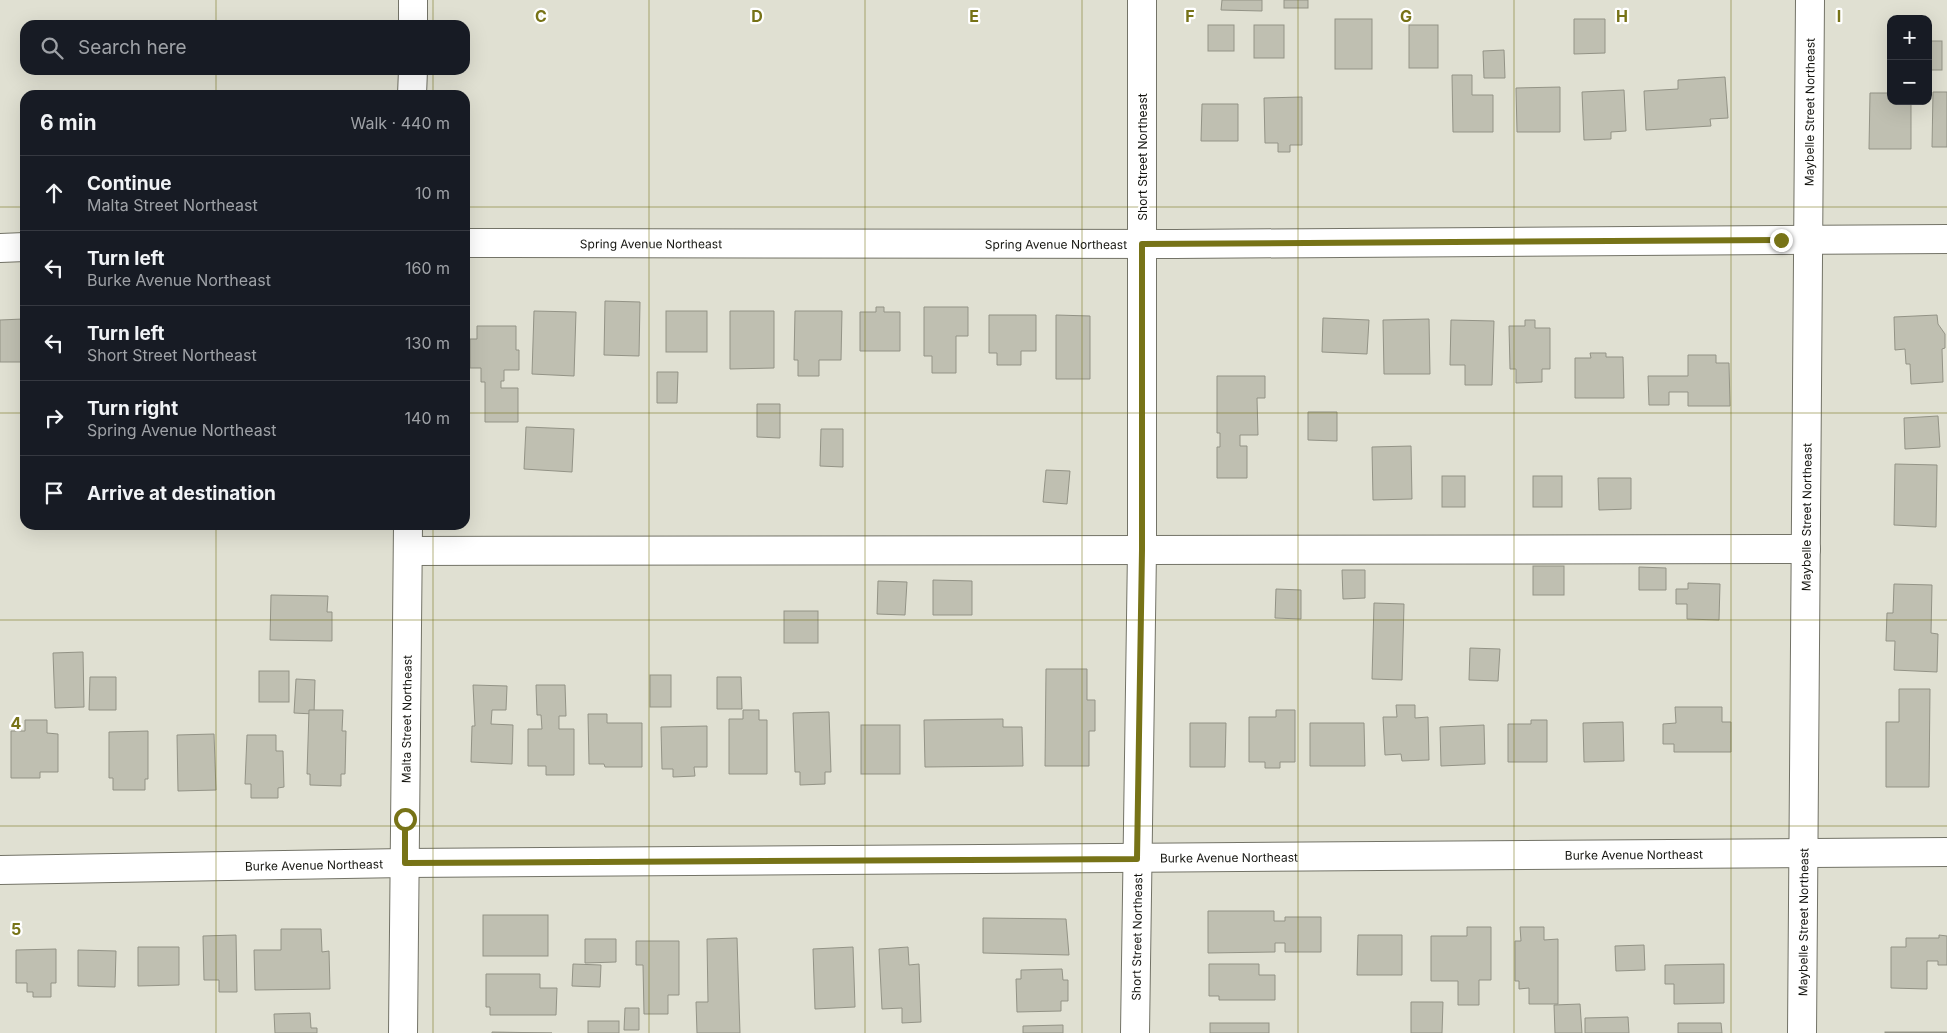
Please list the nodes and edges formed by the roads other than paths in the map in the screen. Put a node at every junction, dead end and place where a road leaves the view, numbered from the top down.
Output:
1 (413, 0) edge
2 (1142, 0) edge
3 (1810, 0) edge
4 (413, 20) edge
5 (412, 75) edge
6 (412, 90) edge
7 (1947, 239) edge
8 (1808, 240) junction
9 (470, 243) edge
10 (1142, 244) junction
11 (0, 248) edge
12 (20, 248) edge
13 (408, 538) edge
14 (1806, 549) junction
15 (1142, 550) junction
16 (1803, 852) junction
17 (1947, 852) edge
18 (1137, 859) junction
19 (405, 863) junction
20 (0, 870) edge
21 (403, 1033) edge
22 (1135, 1033) edge
23 (1802, 1033) edge

1 - 4 street
2 - 10 street, Short Street Northeast
3 - 8 street, Maybelle Street Northeast
5 - 6 street
7 - 8 street, Spring Avenue Northeast
8 - 10 street, Spring Avenue Northeast
8 - 14 street, Maybelle Street Northeast
9 - 10 street, Spring Avenue Northeast
10 - 15 street, Short Street Northeast
11 - 12 street
13 - 15 street
13 - 19 street, Malta Street Northeast
14 - 15 street
14 - 16 street, Maybelle Street Northeast
15 - 18 street, Short Street Northeast
16 - 17 street, Burke Avenue Northeast
16 - 18 street, Burke Avenue Northeast
16 - 23 street, Maybelle Street Northeast
18 - 19 street, Burke Avenue Northeast
18 - 22 street, Short Street Northeast
19 - 20 street, Burke Avenue Northeast
19 - 21 street, Malta Street Northeast

